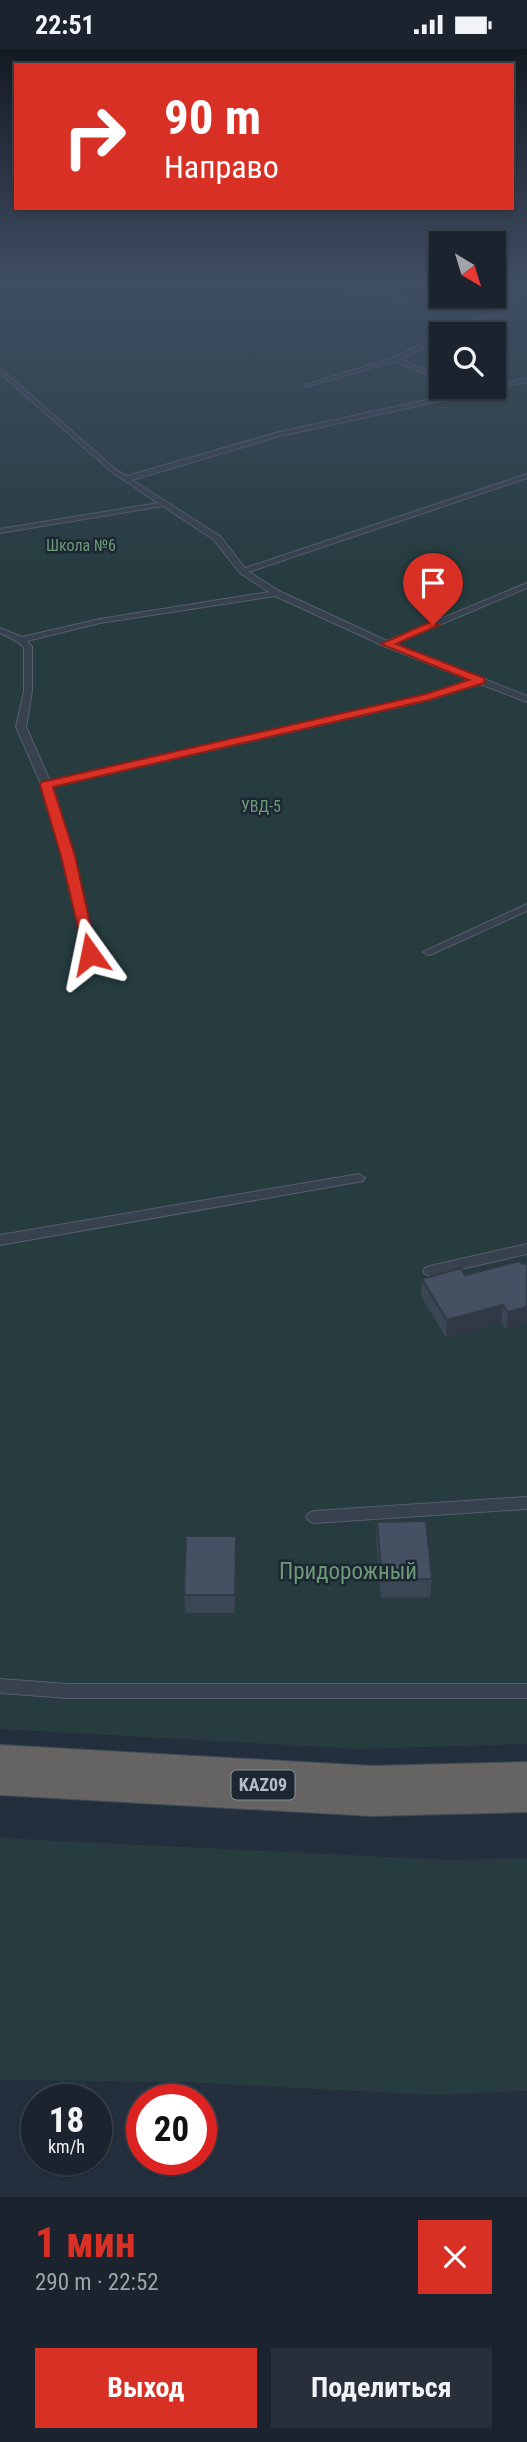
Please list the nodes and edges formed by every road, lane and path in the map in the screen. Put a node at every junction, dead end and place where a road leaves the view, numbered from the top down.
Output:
1 (8, 381) edge
2 (320, 381) edge
3 (307, 385) dead end
4 (437, 399) edge
5 (527, 476) edge
6 (127, 479) junction
7 (164, 504) junction
8 (0, 531) edge
9 (243, 571) junction
10 (527, 585) edge
11 (276, 593) junction
12 (0, 630) edge
13 (21, 640) junction
14 (387, 644) junction
15 (480, 681) junction
16 (527, 699) edge
17 (47, 785) junction
18 (527, 907) edge
19 (428, 952) dead end
20 (90, 954) dead end
21 (359, 1178) dead end
22 (0, 1240) edge
23 (527, 1249) edge
24 (430, 1271) dead end
25 (527, 1503) edge
26 (314, 1517) dead end
27 (0, 1686) edge
28 (527, 1691) edge
29 (0, 1770) edge
30 (527, 1787) edge

1 - 6 lane
2 - 3 lane
4 - 6 lane
5 - 9 lane
6 - 7 lane
7 - 8 lane
7 - 9 lane
9 - 11 lane
10 - 14 lane
11 - 13 lane
11 - 14 lane
12 - 13 lane
13 - 17 lane
14 - 15 lane
15 - 16 lane
15 - 17 lane
17 - 20 lane
18 - 19 lane
21 - 22 lane
23 - 24 lane
25 - 26 lane
27 - 28 lane
29 - 30 highway, KAZ09

